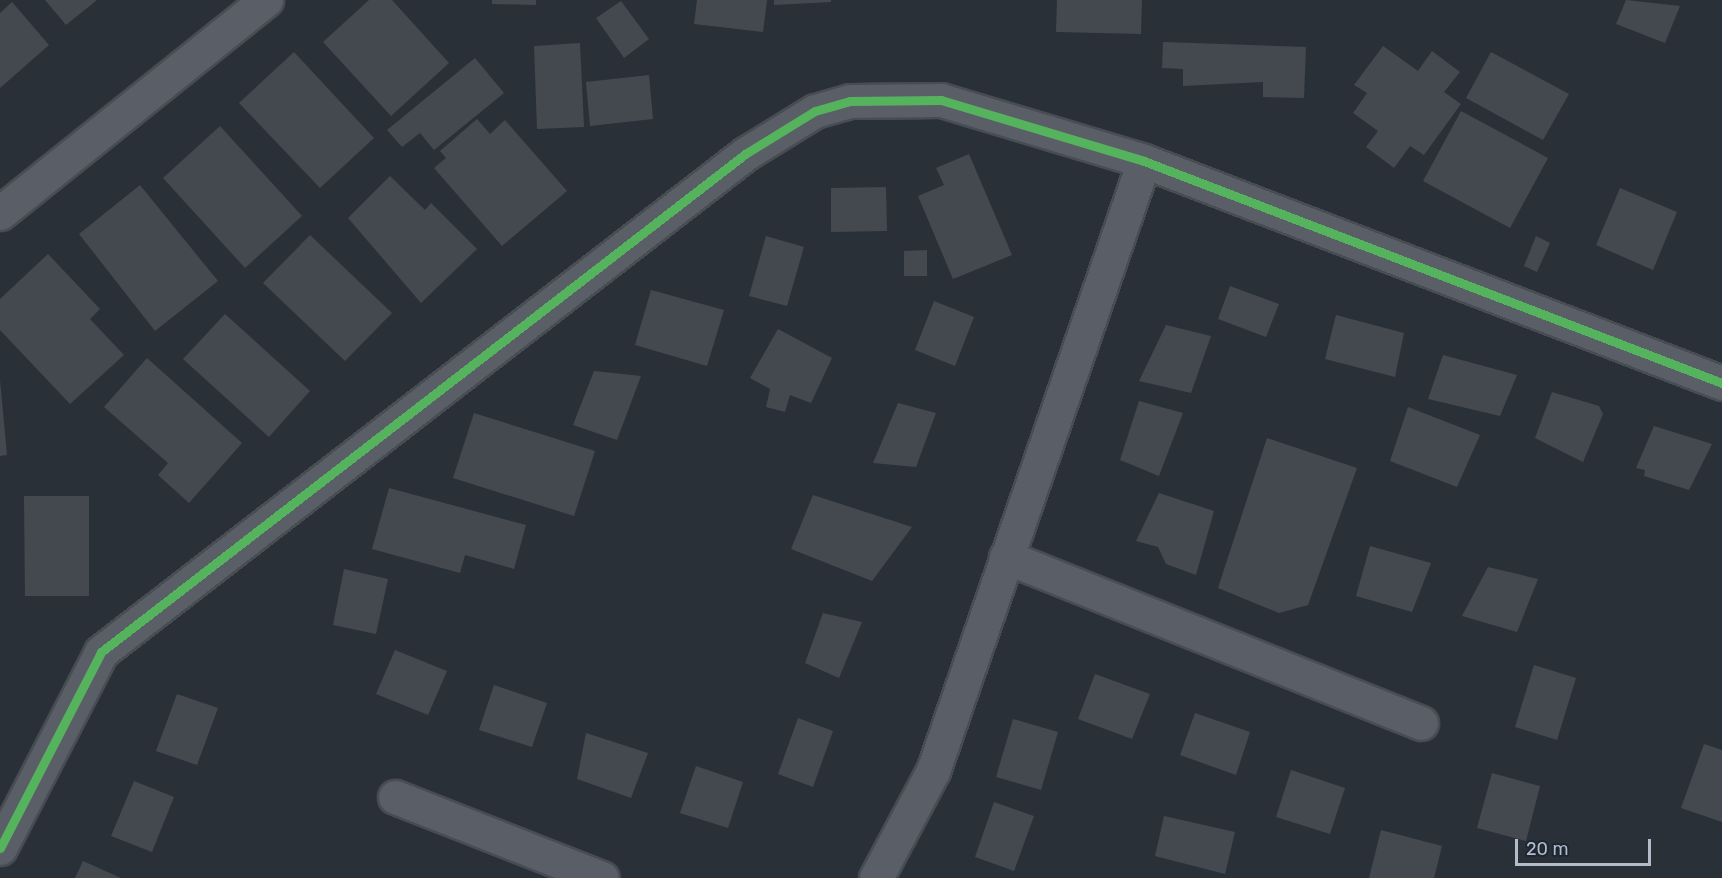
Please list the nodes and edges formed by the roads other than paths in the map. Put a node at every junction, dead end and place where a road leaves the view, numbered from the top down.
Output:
1 (266, 0) edge
2 (1144, 161) junction
3 (0, 213) edge
4 (1722, 383) edge
5 (1006, 557) junction
6 (1421, 723) dead end
7 (394, 797) dead end
8 (0, 848) edge
9 (602, 878) edge
10 (876, 878) edge

1 - 3 street
2 - 4 street
2 - 5 street
2 - 8 street
5 - 6 street
5 - 10 street
7 - 9 street

